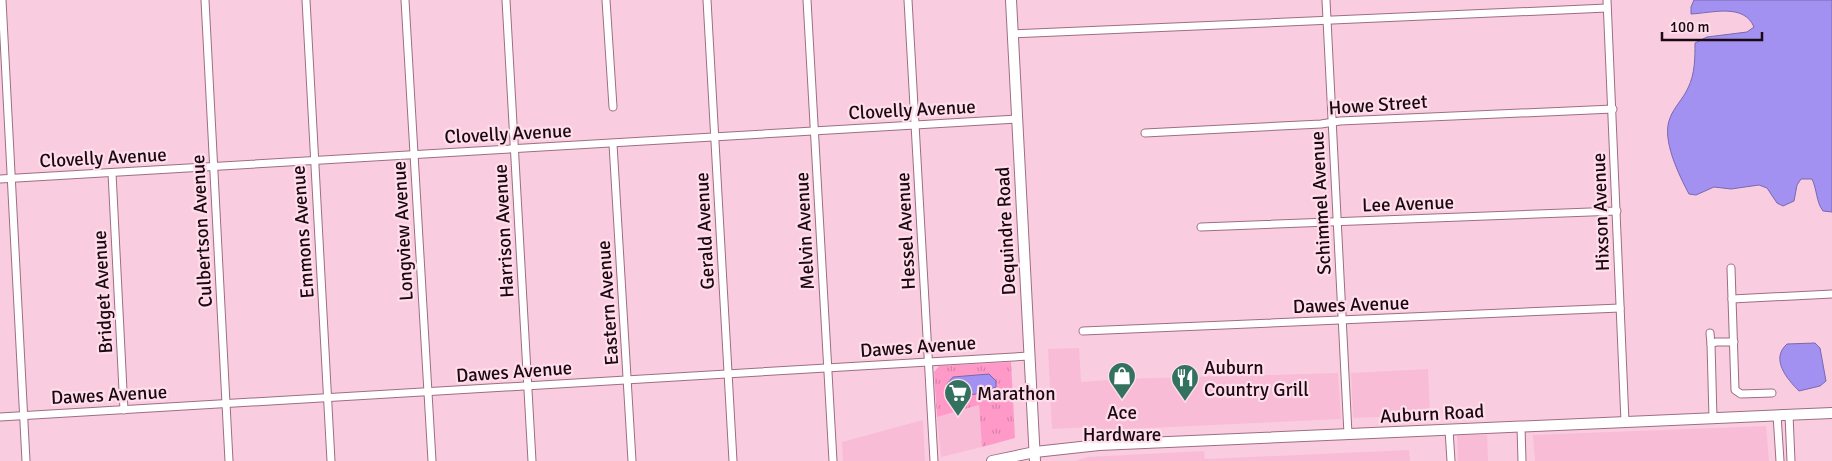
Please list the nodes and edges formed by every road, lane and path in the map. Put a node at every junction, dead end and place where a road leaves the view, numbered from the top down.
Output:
1 (2, 0) edge
2 (205, 0) edge
3 (306, 0) edge
4 (405, 0) edge
5 (506, 0) edge
6 (606, 0) edge
7 (707, 0) edge
8 (807, 0) edge
9 (908, 0) edge
10 (1011, 0) edge
11 (1326, 0) edge
12 (1607, 4) edge
13 (1327, 20) junction
14 (1012, 34) junction
15 (613, 107) dead end
16 (1613, 109) junction
17 (1017, 119) junction
18 (1332, 123) junction
19 (915, 126) junction
20 (815, 131) junction
21 (1145, 133) dead end
22 (715, 137) junction
23 (613, 144) junction
24 (514, 149) junction
25 (414, 155) junction
26 (314, 161) junction
27 (214, 167) junction
28 (112, 173) junction
29 (11, 178) junction
30 (0, 179) edge
31 (1617, 211) junction
32 (1337, 222) junction
33 (1201, 227) dead end
34 (1731, 268) dead end
35 (1832, 294) edge
36 (1732, 299) junction
37 (1620, 308) junction
38 (1342, 320) junction
39 (1084, 331) dead end
40 (1710, 333) dead end
41 (1734, 342) junction
42 (1710, 344) junction
43 (1029, 356) junction
44 (929, 362) junction
45 (828, 368) junction
46 (728, 375) junction
47 (628, 380) junction
48 (528, 386) junction
49 (428, 392) junction
50 (1772, 393) dead end
51 (328, 398) junction
52 (226, 404) junction
53 (124, 410) junction
54 (1832, 413) edge
55 (1777, 415) junction
56 (1789, 415) junction
57 (23, 416) junction
58 (0, 417) edge
59 (1713, 418) junction
60 (1625, 422) junction
61 (1521, 426) junction
62 (1449, 430) junction
63 (1348, 434) junction
64 (1779, 448) junction
65 (1790, 448) junction
66 (1035, 456) edge
67 (26, 461) edge
68 (229, 461) edge
69 (331, 461) edge
70 (432, 461) edge
71 (532, 461) edge
72 (632, 461) edge
73 (733, 461) edge
74 (834, 461) edge
75 (934, 461) edge
76 (992, 461) edge
77 (1450, 461) edge
78 (1522, 461) edge
79 (1780, 461) edge
80 (1791, 461) edge

1 - 29 street
2 - 27 street, Culbertson Avenue
3 - 26 street, Emmons Avenue
4 - 25 street, Longview Avenue
5 - 24 street, Harrison Avenue
6 - 15 street
7 - 22 street, Gerald Avenue
8 - 20 street, Melvin Avenue
9 - 19 street, Hessel Avenue
10 - 14 main road, Dequindre Road
11 - 13 street, Schimmel Avenue
12 - 13 street
12 - 16 street, Hixson Avenue
13 - 14 street
13 - 18 street, Schimmel Avenue
14 - 17 main road, Dequindre Road
16 - 18 street, Howe Street
16 - 31 street, Hixson Avenue
17 - 19 street, Clovelly Avenue
17 - 43 main road, Dequindre Road
18 - 21 street, Howe Street
18 - 32 street, Schimmel Avenue
19 - 20 street, Clovelly Avenue
19 - 44 street, Hessel Avenue
20 - 22 street, Clovelly Avenue
20 - 45 street, Melvin Avenue
22 - 23 street, Clovelly Avenue
22 - 46 street, Gerald Avenue
23 - 24 street, Clovelly Avenue
23 - 47 street, Eastern Avenue
24 - 25 street, Clovelly Avenue
24 - 48 street, Harrison Avenue
25 - 26 street, Clovelly Avenue
25 - 49 street, Longview Avenue
26 - 27 street, Clovelly Avenue
26 - 51 street, Emmons Avenue
27 - 28 street, Clovelly Avenue
27 - 52 street, Culbertson Avenue
28 - 29 street, Clovelly Avenue
28 - 53 street, Bridget Avenue
29 - 30 street, Clovelly Avenue
29 - 57 street
31 - 32 street, Lee Avenue
31 - 37 street, Hixson Avenue
32 - 33 street, Lee Avenue
32 - 38 street, Schimmel Avenue
34 - 36 street
35 - 36 street
36 - 41 street
37 - 38 street, Dawes Avenue
37 - 60 street, Hixson Avenue
38 - 39 street, Dawes Avenue
38 - 63 street, Schimmel Avenue
40 - 42 street
41 - 42 street
41 - 50 street
42 - 59 street
43 - 44 street, Dawes Avenue
43 - 66 main road, Dequindre Road
44 - 45 street, Dawes Avenue
44 - 75 street, Hessel Avenue
45 - 46 street, Dawes Avenue
45 - 74 street, Melvin Avenue
46 - 47 street, Dawes Avenue
46 - 73 street, Gerald Avenue
47 - 48 street, Dawes Avenue
47 - 72 street, Eastern Avenue
48 - 49 street, Dawes Avenue
48 - 71 street, Harrison Avenue
49 - 51 street, Dawes Avenue
49 - 70 street, Longview Avenue
51 - 52 street, Dawes Avenue
51 - 69 street, Emmons Avenue
52 - 53 street, Dawes Avenue
52 - 68 street, Culbertson Avenue
53 - 57 street, Dawes Avenue
54 - 56 main road, Auburn Road
55 - 56 main road, Auburn Road
55 - 59 main road, Auburn Road
55 - 64 street
56 - 65 street
57 - 58 street, Dawes Avenue
57 - 67 street
59 - 60 main road, Auburn Road
60 - 61 main road, Auburn Road
61 - 62 main road, Auburn Road
61 - 78 street
62 - 63 main road, Auburn Road
62 - 77 street
63 - 66 main road, Auburn Road
64 - 65 street
64 - 79 street
65 - 80 street
66 - 76 main road, Auburn Road

